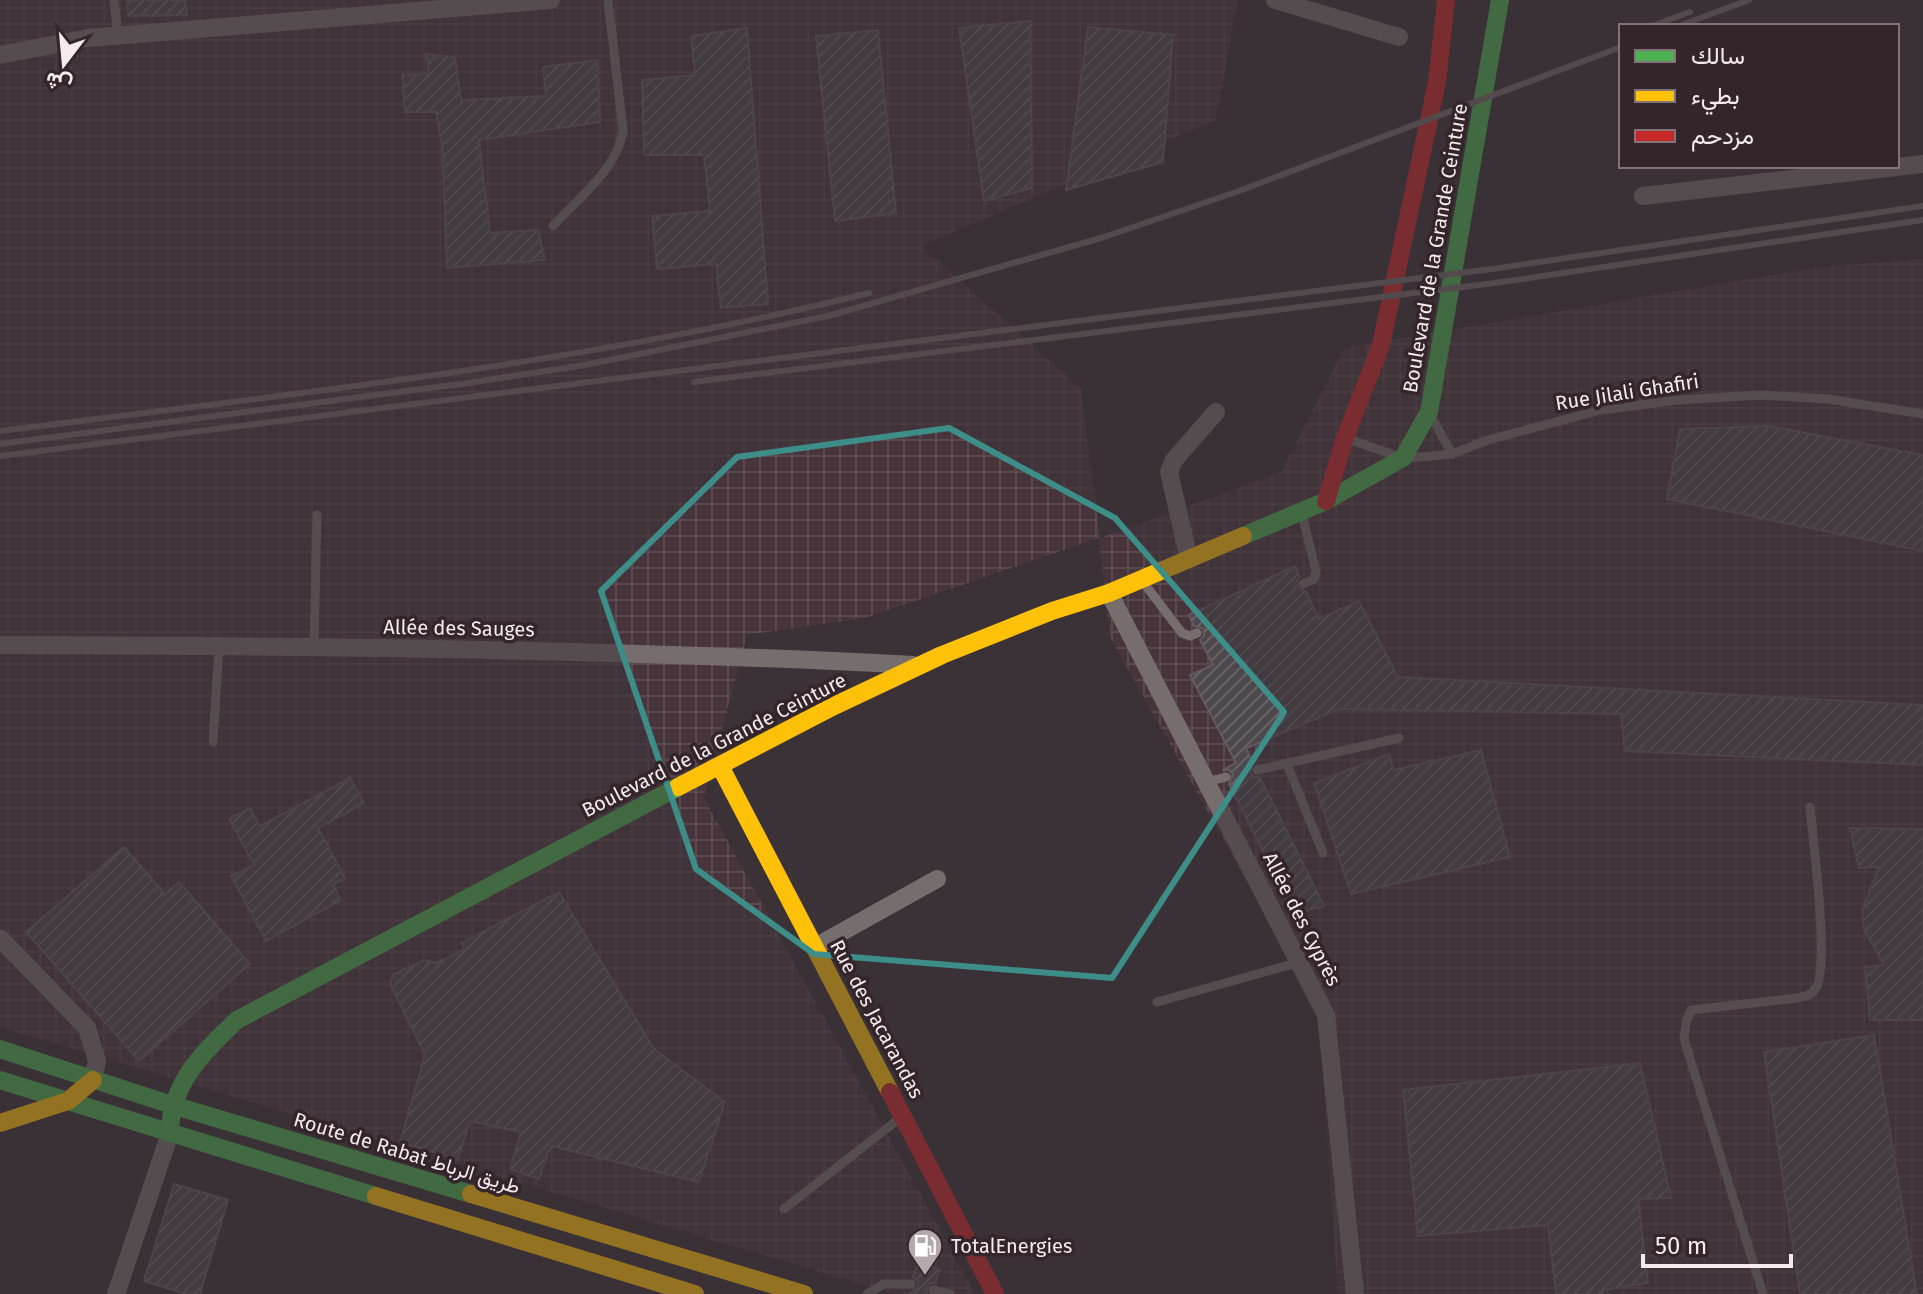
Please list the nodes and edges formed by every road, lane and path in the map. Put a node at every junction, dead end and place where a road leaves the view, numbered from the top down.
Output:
1 (114, 0) edge
2 (551, 0) edge
3 (608, 0) edge
4 (1275, 0) edge
5 (1446, 0) edge
6 (1500, 0) edge
7 (118, 36) junction
8 (1399, 37) dead end
9 (0, 55) edge
10 (1923, 164) edge
11 (1899, 167) edge
12 (1888, 168) edge
13 (1643, 196) dead end
14 (553, 226) dead end
15 (1216, 412) dead end
16 (1429, 412) junction
17 (1923, 414) edge
18 (1345, 438) junction
19 (1452, 454) junction
20 (1403, 458) junction
21 (1326, 501) junction
22 (1301, 511) junction
23 (317, 515) dead end
24 (1189, 559) junction
25 (1141, 580) junction
26 (1303, 584) dead end
27 (1109, 593) junction
28 (1197, 633) dead end
29 (0, 645) edge
30 (219, 646) junction
31 (314, 647) junction
32 (917, 666) junction
33 (1399, 738) dead end
34 (213, 742) dead end
35 (1287, 764) junction
36 (720, 766) junction
37 (1257, 770) dead end
38 (1226, 777) dead end
39 (1207, 782) junction
40 (1810, 807) dead end
41 (1323, 853) dead end
42 (937, 879) dead end
43 (0, 938) edge
44 (815, 947) junction
45 (1300, 962) junction
46 (1157, 1002) dead end
47 (0, 1049) edge
48 (0, 1080) edge
49 (93, 1080) junction
50 (68, 1101) junction
51 (172, 1105) junction
52 (903, 1116) junction
53 (0, 1123) edge
54 (170, 1133) junction
55 (784, 1209) dead end
56 (911, 1284) dead end
57 (933, 1290) dead end
58 (116, 1294) edge
59 (695, 1294) edge
60 (804, 1294) edge
61 (867, 1294) edge
62 (950, 1294) edge
63 (995, 1294) edge
64 (1355, 1294) edge
65 (1763, 1294) edge

1 - 7 lane
2 - 7 street
3 - 14 lane
4 - 8 street
5 - 18 main road, Boulevard de la Grande Ceinture
6 - 16 main road, Boulevard de la Grande Ceinture
7 - 9 street
10 - 11 street
12 - 13 street
15 - 24 street
16 - 19 lane
16 - 20 main road, Boulevard de la Grande Ceinture
17 - 19 lane, Rue Jilali Ghafiri
18 - 20 lane, Rue Jilali Ghafiri
18 - 21 main road, Boulevard de la Grande Ceinture
19 - 20 lane, Rue Jilali Ghafiri
20 - 21 main road, Boulevard de la Grande Ceinture
21 - 22 main road, Boulevard de la Grande Ceinture
22 - 24 main road, Boulevard de la Grande Ceinture
22 - 26 lane
23 - 31 lane
24 - 25 main road, Boulevard de la Grande Ceinture
25 - 27 main road, Boulevard de la Grande Ceinture
25 - 28 lane
27 - 32 main road, Boulevard de la Grande Ceinture
27 - 39 street, Allée des Cyprès
29 - 30 street, Allée des Sauges
30 - 31 street, Allée des Sauges
30 - 34 lane
31 - 32 street, Allée des Sauges
32 - 36 main road, Boulevard de la Grande Ceinture
33 - 35 lane
35 - 37 lane
35 - 41 lane
36 - 44 main road, Rue des Jacarandas
36 - 51 main road, Boulevard de la Grande Ceinture
38 - 39 lane
39 - 45 street, Allée des Cyprès
40 - 65 lane
42 - 44 street
43 - 49 street
44 - 52 main road, Rue des Jacarandas
45 - 46 lane
45 - 64 street, Allée des Cyprès
47 - 49 main road, Route de Rabat طريق الرباط
48 - 50 main road
49 - 50 main road
49 - 51 main road, Route de Rabat طريق الرباط
50 - 53 main road
50 - 54 main road
51 - 54 main road
51 - 60 main road, Route de Rabat طريق الرباط
52 - 55 lane
52 - 63 main road, Rue des Jacarandas
54 - 58 street
54 - 59 main road
56 - 61 lane
57 - 62 lane

